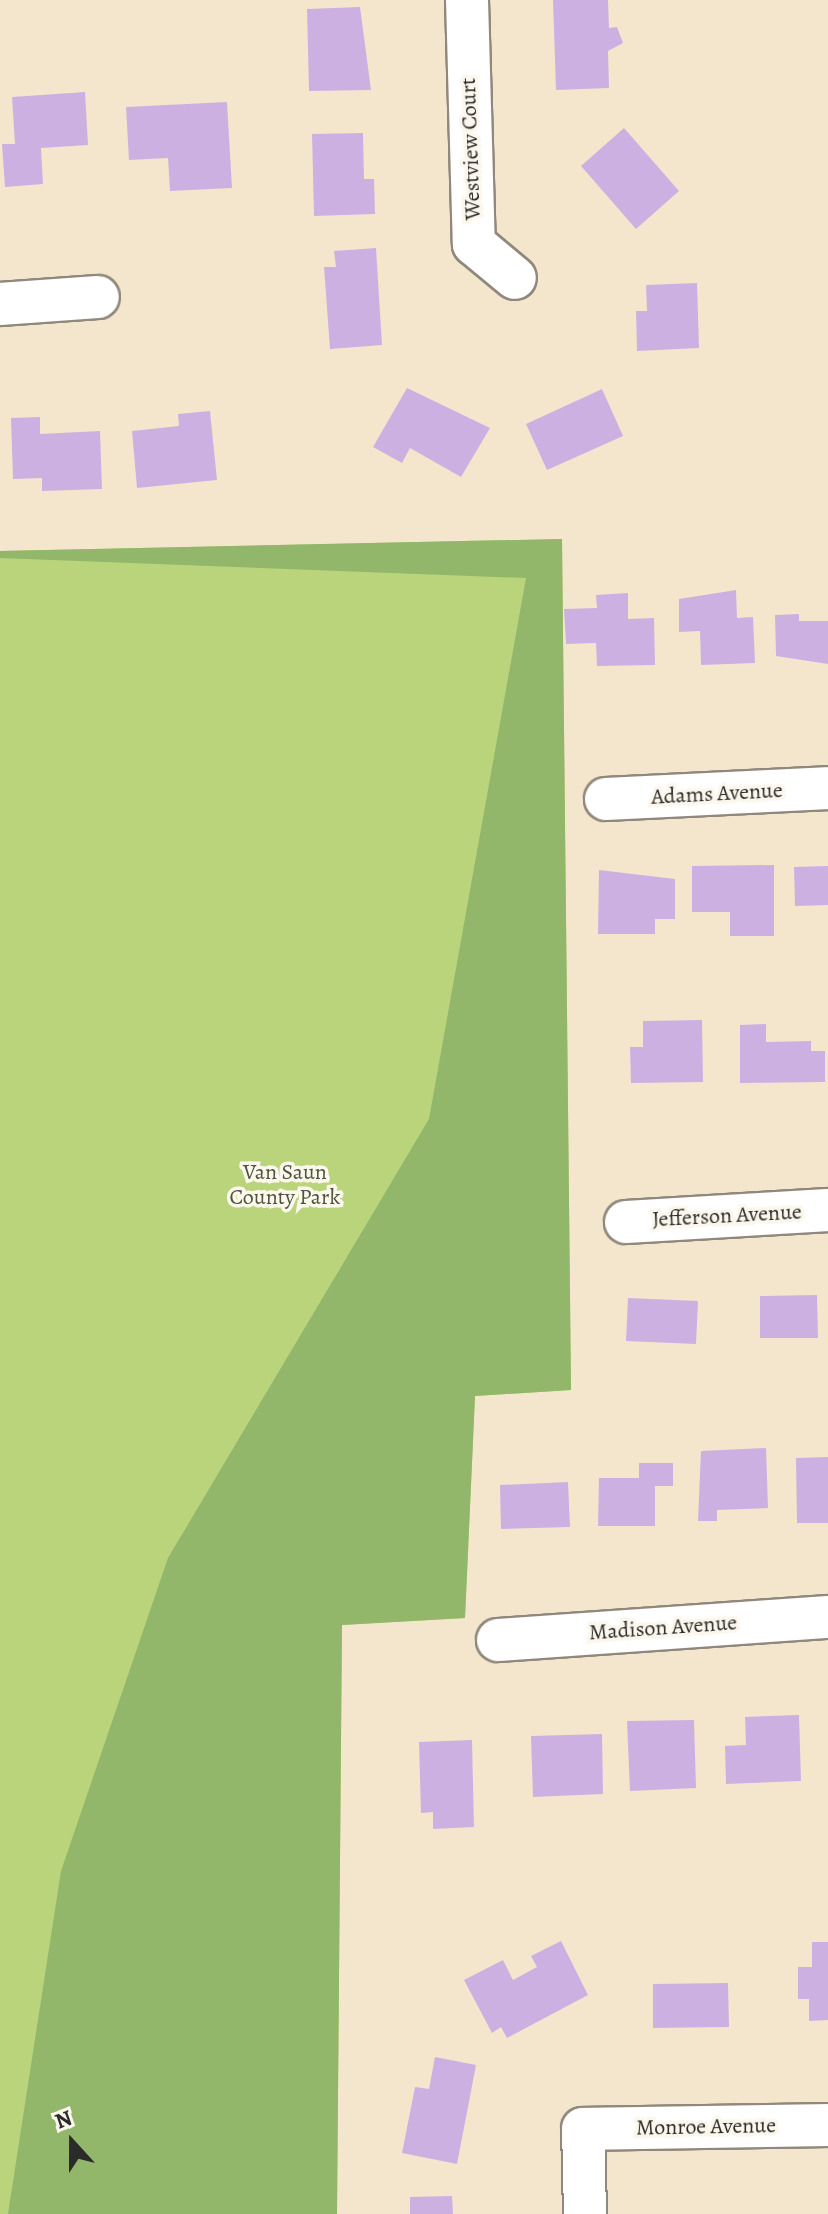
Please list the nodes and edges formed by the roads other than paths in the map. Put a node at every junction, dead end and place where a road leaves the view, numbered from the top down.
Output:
1 (467, 0) edge
2 (515, 278) dead end
3 (98, 297) dead end
4 (0, 304) edge
5 (828, 788) edge
6 (606, 799) dead end
7 (828, 1210) edge
8 (626, 1222) dead end
9 (828, 1617) edge
10 (498, 1640) dead end
11 (828, 2125) edge
12 (585, 2214) edge

1 - 2 street, Westview Court
3 - 4 street
5 - 6 street, Adams Avenue
7 - 8 street, Jefferson Avenue
9 - 10 street, Madison Avenue
11 - 12 street, Monroe Avenue

